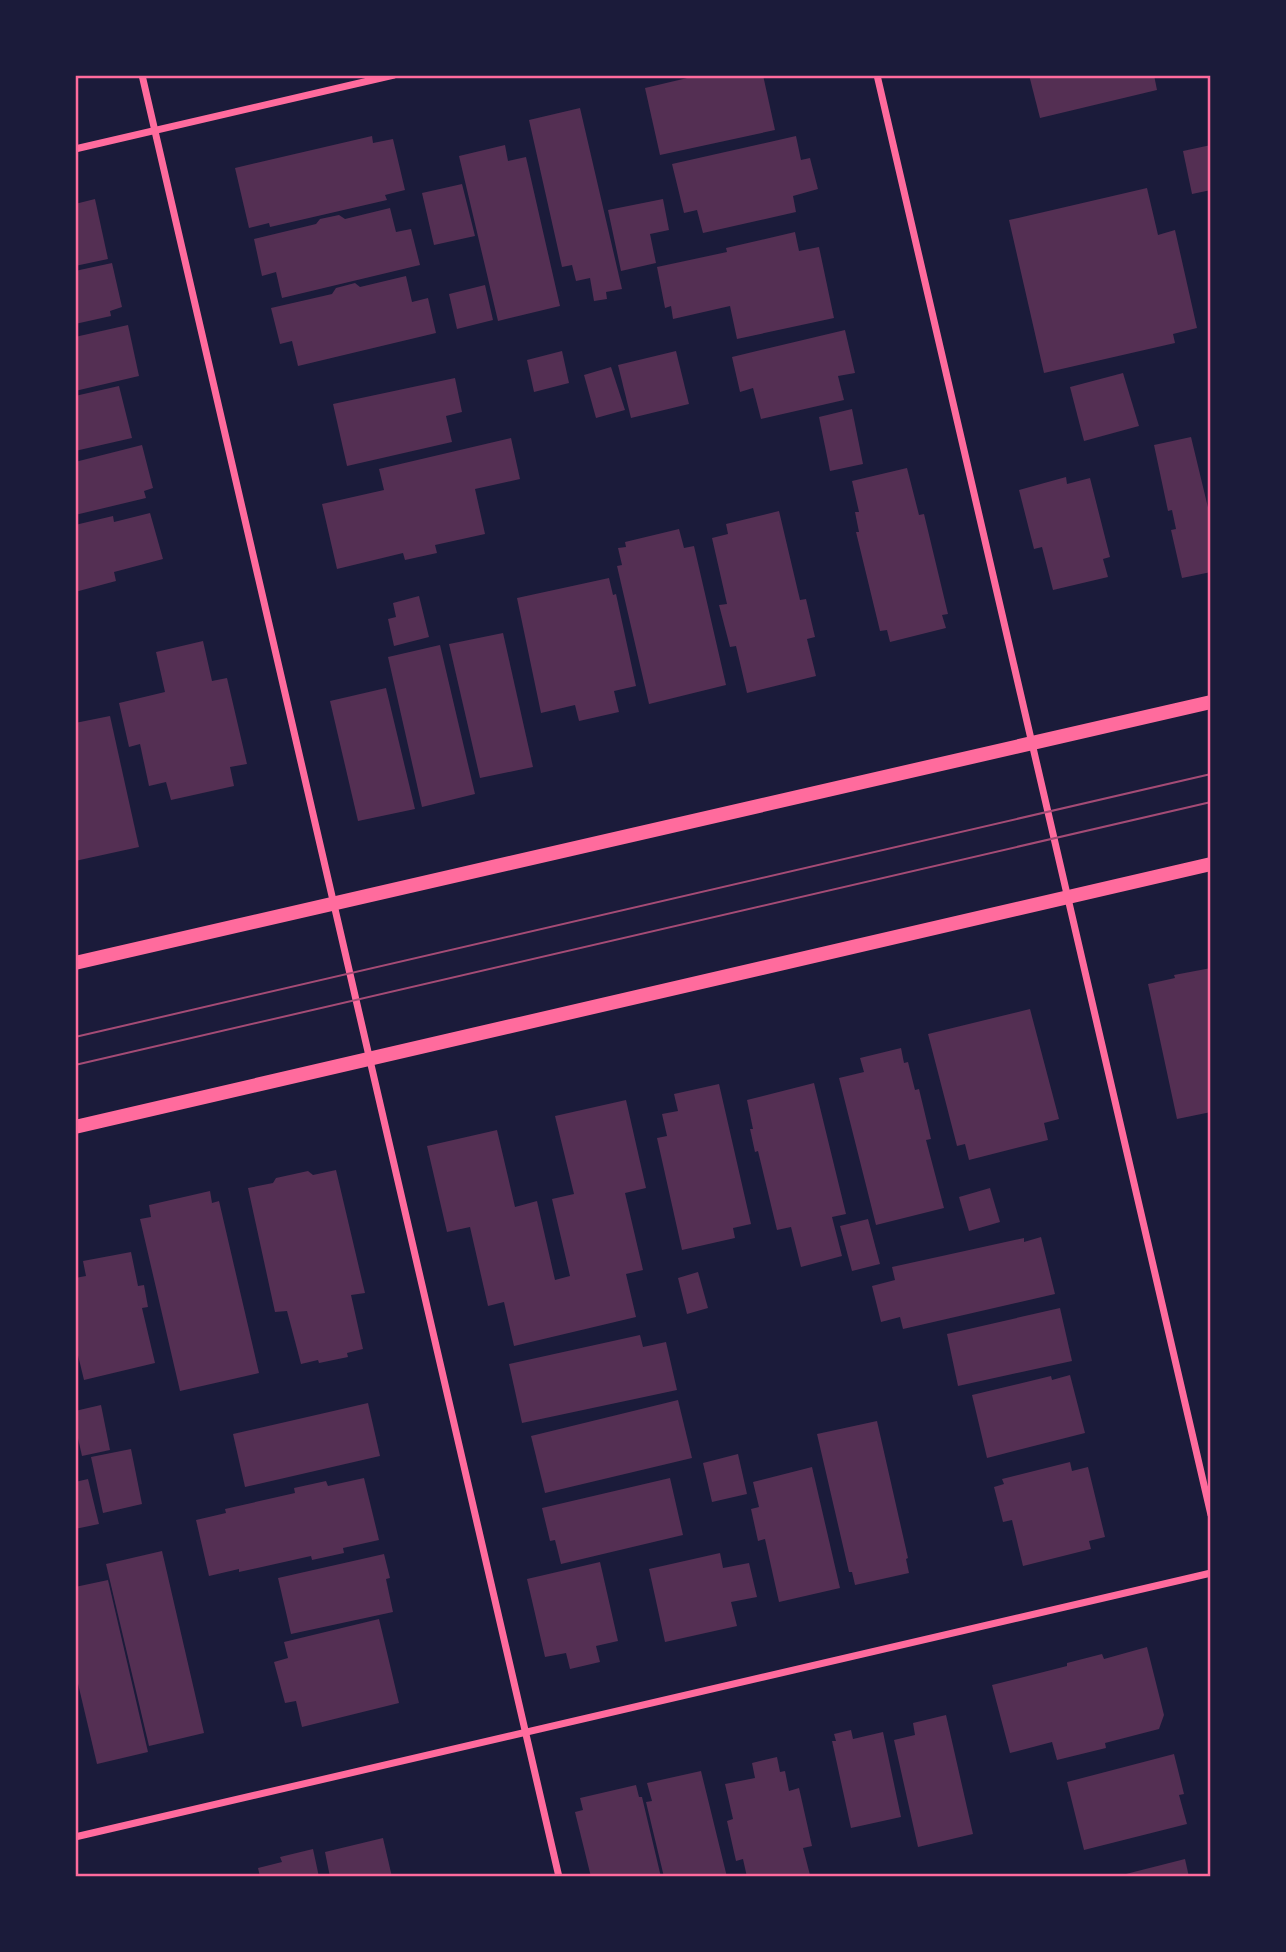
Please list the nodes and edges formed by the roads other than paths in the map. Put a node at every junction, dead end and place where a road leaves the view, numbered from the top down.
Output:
1 (142, 75) edge
2 (394, 75) edge
3 (877, 75) edge
4 (155, 131) junction
5 (75, 149) edge
6 (1211, 702) edge
7 (1032, 744) junction
8 (1211, 864) edge
9 (1068, 897) junction
10 (334, 903) junction
11 (75, 963) edge
12 (370, 1059) junction
13 (75, 1127) edge
14 (1211, 1515) edge
15 (1211, 1573) edge
16 (525, 1732) junction
17 (75, 1837) edge
18 (559, 1877) edge

1 - 4 street
2 - 4 street
3 - 7 street
4 - 5 street
4 - 10 street
6 - 7 main road
7 - 9 street
7 - 10 main road
8 - 9 main road
9 - 12 main road
9 - 14 street
10 - 11 main road
10 - 12 street
12 - 13 main road
12 - 16 street
15 - 16 street
16 - 17 street
16 - 18 street

